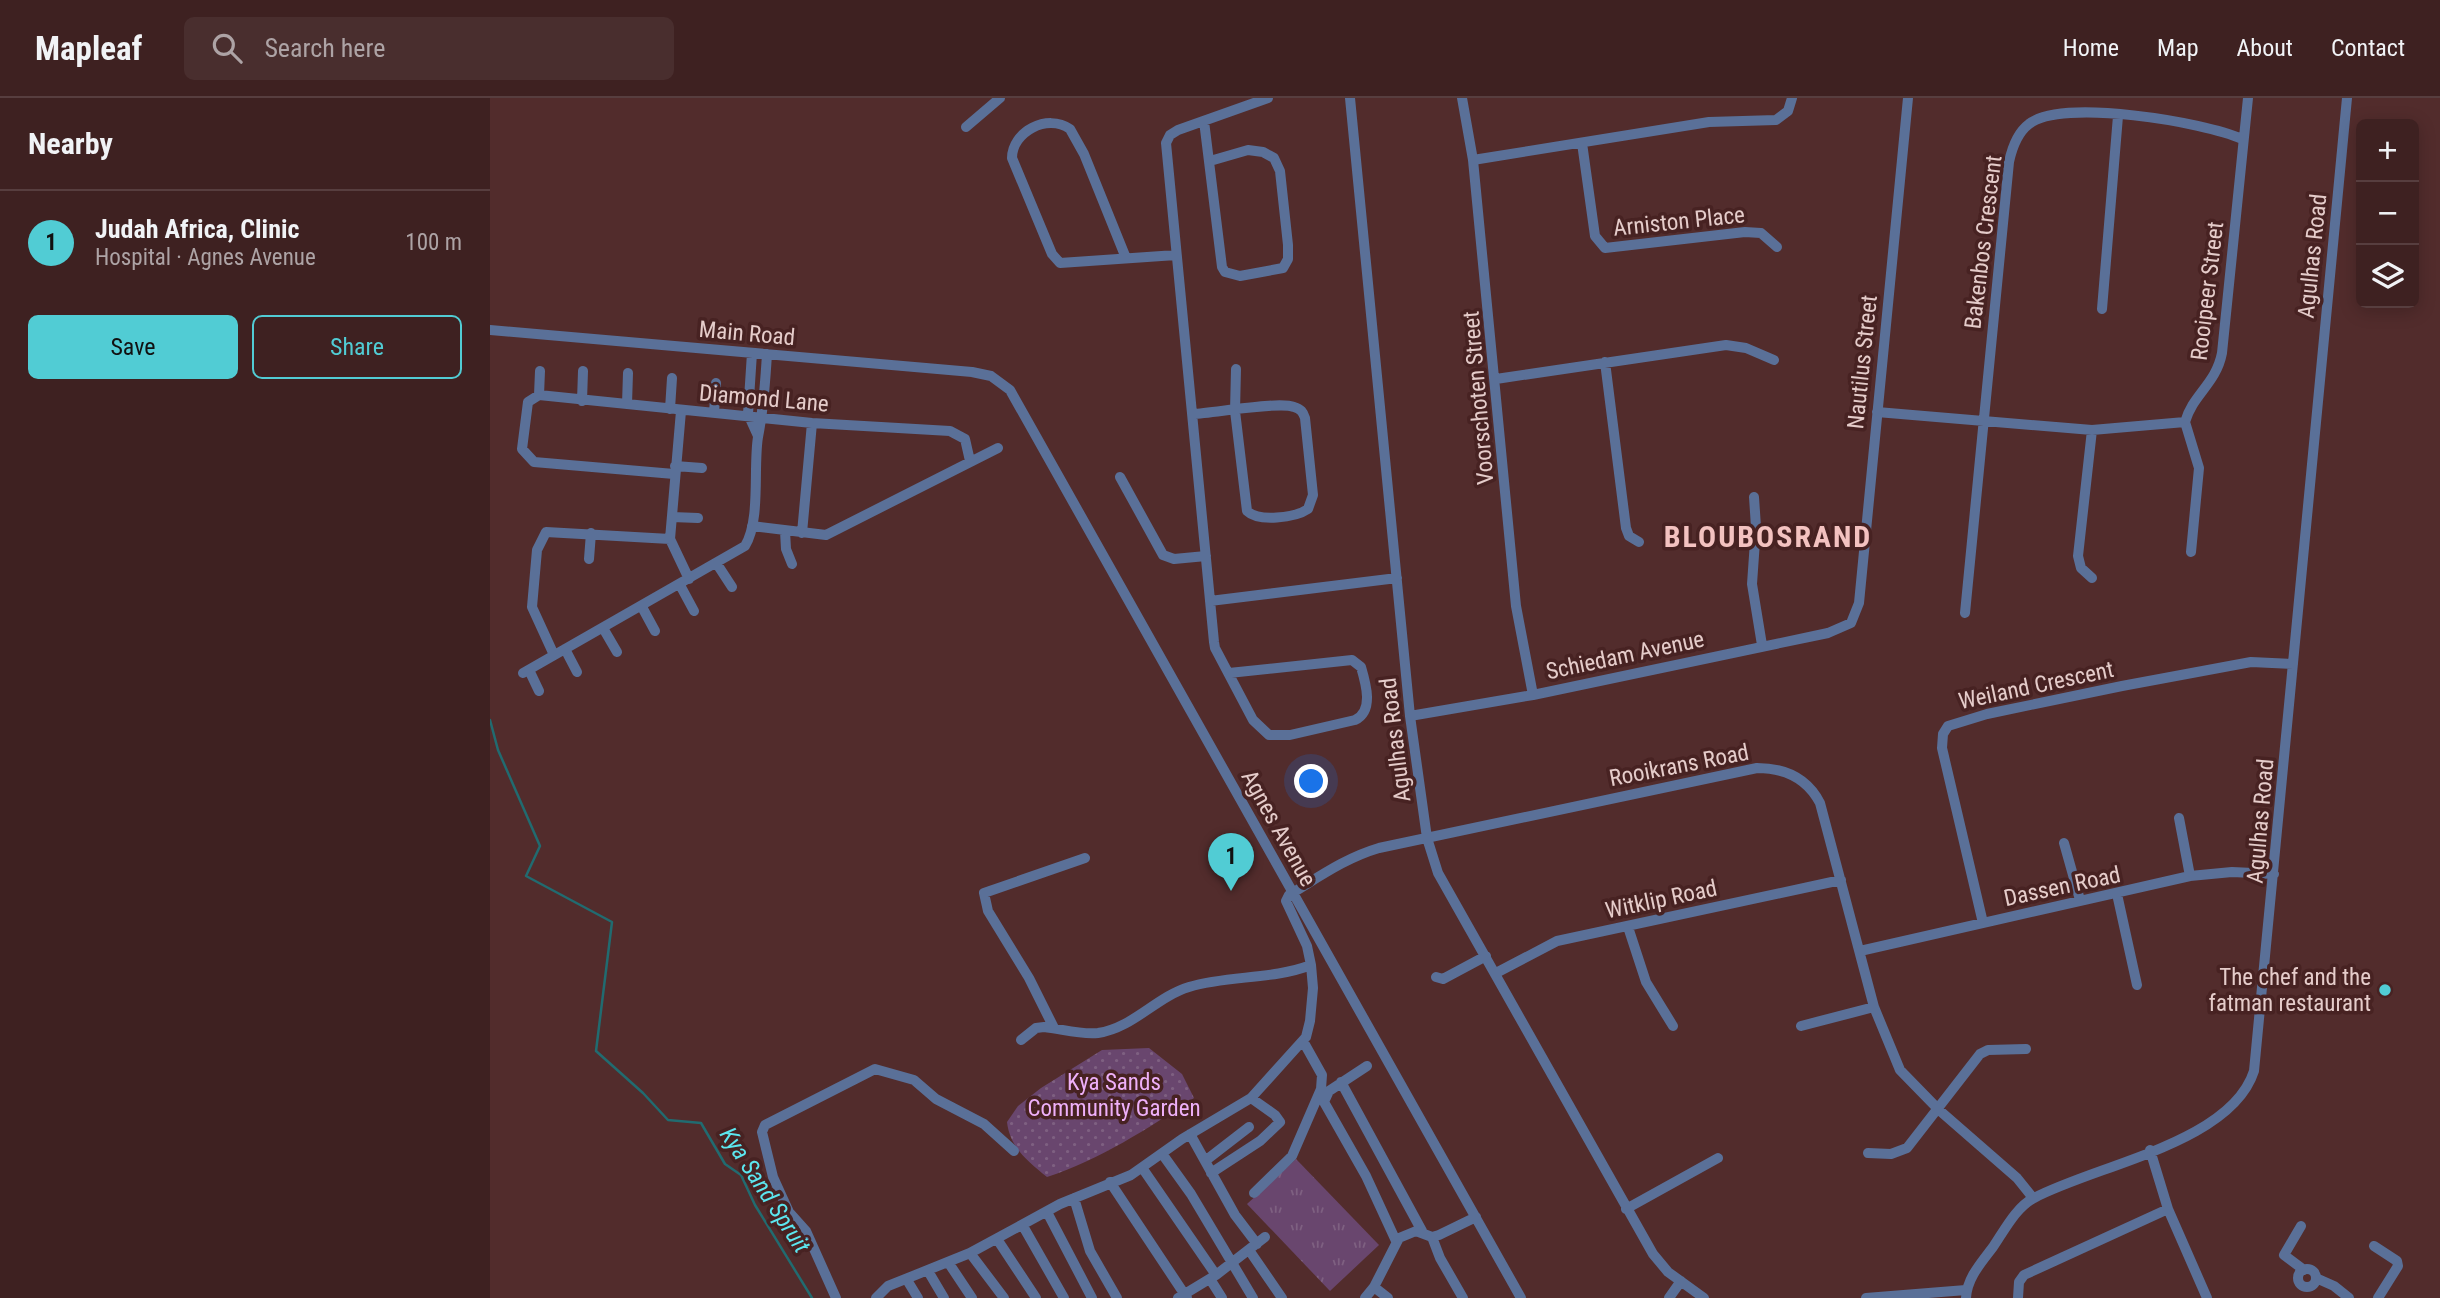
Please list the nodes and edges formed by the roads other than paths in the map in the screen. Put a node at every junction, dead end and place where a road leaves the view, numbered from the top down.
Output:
1 (1000, 98) edge
2 (1268, 98) edge
3 (1350, 98) edge
4 (1462, 98) edge
5 (1792, 98) edge
6 (1908, 98) edge
7 (2248, 98) edge
8 (2347, 98) edge
9 (2118, 116) junction
10 (1204, 121) junction
11 (966, 127) dead end
12 (2242, 139) junction
13 (1583, 143) junction
14 (1474, 160) junction
15 (1210, 162) junction
16 (1777, 247) dead end
17 (1176, 255) junction
18 (1126, 258) junction
19 (2102, 309) dead end
20 (490, 330) edge
21 (752, 353) junction
22 (767, 354) junction
23 (1774, 360) dead end
24 (1605, 362) junction
25 (1236, 369) dead end
26 (540, 370) dead end
27 (583, 371) dead end
28 (628, 373) dead end
29 (672, 378) dead end
30 (1496, 379) junction
31 (999, 380) joint
32 (716, 383) dead end
33 (537, 396) junction
34 (582, 401) junction
35 (627, 404) junction
36 (670, 410) junction
37 (681, 411) junction
38 (1236, 411) junction
39 (714, 412) junction
40 (1877, 412) junction
41 (748, 414) junction
42 (1194, 414) junction
43 (764, 416) junction
44 (1983, 420) junction
45 (2185, 422) junction
46 (812, 423) junction
47 (2092, 430) junction
48 (758, 436) junction
49 (998, 448) dead end
50 (970, 461) junction
51 (702, 467) dead end
52 (675, 470) junction
53 (1120, 477) dead end
54 (1754, 497) dead end
55 (672, 517) junction
56 (698, 518) dead end
57 (752, 526) junction
58 (785, 531) junction
59 (591, 533) junction
60 (802, 533) junction
61 (670, 539) junction
62 (1639, 542) dead end
63 (2192, 552) dead end
64 (1206, 556) junction
65 (589, 559) dead end
66 (717, 564) junction
67 (792, 564) dead end
68 (1398, 578) junction
69 (2092, 578) dead end
70 (685, 582) junction
71 (732, 587) dead end
72 (1210, 601) junction
73 (642, 607) junction
74 (694, 611) dead end
75 (1965, 614) dead end
76 (1847, 626) joint
77 (603, 628) junction
78 (655, 631) dead end
79 (1762, 645) junction
80 (565, 649) junction
81 (617, 652) dead end
82 (554, 655) junction
83 (2293, 664) junction
84 (577, 672) dead end
85 (1229, 673) junction
86 (539, 691) dead end
87 (1534, 695) junction
88 (1410, 716) junction
89 (2179, 818) dead end
90 (1427, 838) junction
91 (2064, 843) dead end
92 (1085, 858) dead end
93 (2274, 874) junction
94 (2190, 876) junction
95 (1841, 880) junction
96 (1294, 892) junction
97 (2117, 894) junction
98 (2080, 900) junction
99 (1983, 923) junction
100 (1628, 927) junction
101 (1860, 951) junction
102 (1486, 956) junction
103 (1311, 965) junction
104 (1496, 973) junction
105 (1436, 977) dead end
106 (2137, 985) dead end
107 (1874, 1007) junction
108 (1673, 1026) dead end
109 (1801, 1026) dead end
110 (1054, 1028) junction
111 (1021, 1040) dead end
112 (1303, 1041) junction
113 (2026, 1049) dead end
114 (1367, 1066) dead end
115 (1342, 1082) junction
116 (1251, 1098) junction
117 (1939, 1110) junction
118 (1249, 1127) dead end
119 (1190, 1134) junction
120 (2150, 1150) junction
121 (1014, 1151) dead end
122 (1868, 1153) dead end
123 (1163, 1155) junction
124 (1718, 1158) dead end
125 (1205, 1161) junction
126 (1143, 1169) junction
127 (1211, 1173) junction
128 (1110, 1182) junction
129 (1254, 1193) dead end
130 (1074, 1198) junction
131 (2033, 1198) junction
132 (1626, 1209) junction
133 (2168, 1209) junction
134 (1047, 1212) junction
135 (1476, 1217) junction
136 (1023, 1226) junction
137 (2301, 1226) dead end
138 (1422, 1231) junction
139 (1432, 1237) junction
140 (997, 1240) junction
141 (1396, 1241) junction
142 (1257, 1244) junction
143 (2374, 1246) dead end
144 (970, 1253) junction
145 (948, 1262) junction
146 (1232, 1262) junction
147 (2304, 1270) junction
148 (928, 1271) junction
149 (1213, 1277) junction
150 (2316, 1278) junction
151 (907, 1280) junction
152 (1681, 1281) junction
153 (1374, 1287) junction
154 (2307, 1287) junction
155 (1966, 1294) edge
156 (1183, 1297) edge
157 (836, 1298) edge
158 (876, 1298) edge
159 (918, 1298) edge
160 (944, 1298) edge
161 (972, 1298) edge
162 (1004, 1298) edge
163 (1036, 1298) edge
164 (1064, 1298) edge
165 (1091, 1298) edge
166 (1117, 1298) edge
167 (1222, 1298) edge
168 (1253, 1298) edge
169 (1282, 1298) edge
170 (1365, 1298) edge
171 (1388, 1298) edge
172 (1463, 1298) edge
173 (1521, 1298) edge
174 (1669, 1298) edge
175 (1704, 1298) edge
176 (1870, 1298) edge
177 (2018, 1298) edge
178 (2207, 1298) edge
179 (2304, 1298) edge
180 (2348, 1298) edge
181 (2378, 1298) edge

1 - 11 street
2 - 10 street
3 - 68 street, Agulhas Road
4 - 14 street, Voorschoten Street
5 - 13 street
6 - 40 street, Nautilus Street
7 - 12 street, Rooipeer Street
8 - 83 street, Agulhas Road
9 - 12 street, Bakenbos Crescent
9 - 19 street
9 - 44 street, Bakenbos Crescent
10 - 15 street
10 - 17 street
12 - 45 street, Rooipeer Street
13 - 14 street
13 - 16 street, Arniston Place
14 - 30 street, Voorschoten Street
15 - 15 street
17 - 18 street
17 - 42 street
18 - 18 street
20 - 21 street, Main Road
21 - 22 street, Main Road
21 - 41 street
22 - 31 street, Main Road
22 - 43 street
23 - 24 street
24 - 30 street
24 - 62 street
25 - 38 street
26 - 33 street
27 - 34 street
28 - 35 street
29 - 36 street
30 - 87 street, Voorschoten Street
31 - 96 street, Agnes Avenue
32 - 39 street
33 - 34 street, Diamond Lane
33 - 52 street
34 - 35 street, Diamond Lane
35 - 36 street, Diamond Lane
36 - 37 street, Diamond Lane
37 - 39 street, Diamond Lane
37 - 52 street
38 - 38 street
38 - 42 street
39 - 41 street, Diamond Lane
40 - 44 street
40 - 76 street, Nautilus Street
41 - 43 street, Diamond Lane
41 - 48 street
42 - 64 street
43 - 46 street, Diamond Lane
43 - 48 street
44 - 47 street
44 - 75 street, Bakenbos Crescent
45 - 47 street
45 - 63 street
46 - 50 street, Diamond Lane
46 - 60 street
47 - 69 street
48 - 57 street
49 - 50 street
50 - 60 street
51 - 52 street
52 - 55 street
53 - 64 street
54 - 79 street
55 - 56 street
55 - 61 street
57 - 58 street
57 - 66 street
58 - 60 street
58 - 67 street
59 - 61 street
59 - 65 street
59 - 82 street
61 - 70 street
64 - 72 street
66 - 70 street
66 - 71 street
68 - 72 street
68 - 88 street, Agulhas Road
70 - 73 street
70 - 74 street
72 - 85 street
73 - 77 street
73 - 78 street
76 - 79 street, Schiedam Avenue
77 - 80 street
77 - 81 street
79 - 87 street, Schiedam Avenue
80 - 82 street
80 - 84 street
82 - 86 street
83 - 93 street, Agulhas Road
83 - 99 street, Weiland Crescent
85 - 85 street
87 - 88 street, Schiedam Avenue
88 - 90 street, Agulhas Road
89 - 94 street
90 - 95 street, Rooikrans Road
90 - 96 street, Rooikrans Road
90 - 102 street, Agulhas Road
91 - 98 street
92 - 110 street
93 - 94 street, Dassen Road
93 - 120 street, Agulhas Road
94 - 97 street, Dassen Road
95 - 100 street, Witklip Road
95 - 101 street, Rooikrans Road
96 - 103 street
96 - 135 street, Agnes Avenue
97 - 98 street, Dassen Road
97 - 106 street
98 - 99 street, Dassen Road
99 - 101 street, Dassen Road
100 - 104 street, Witklip Road
100 - 108 street
101 - 107 street, Rooikrans Road
102 - 104 street, Agulhas Road
102 - 105 street
103 - 110 street
103 - 112 street
104 - 132 street, Agulhas Road
107 - 109 street
107 - 117 street, Rooikrans Road
110 - 111 street
112 - 116 street
112 - 129 street
113 - 117 street
114 - 115 street
115 - 138 street
115 - 141 street
116 - 119 street
116 - 127 street
117 - 122 street
117 - 131 street, Rooikrans Road
118 - 125 street
119 - 123 street
119 - 125 street
120 - 131 street, Agulhas Road
120 - 133 street
121 - 157 street
123 - 126 street
123 - 146 street
124 - 132 street
125 - 127 street
126 - 128 street
126 - 149 street
127 - 142 street
128 - 130 street
128 - 156 street
130 - 134 street
130 - 166 street
131 - 155 street, Agulhas Road
132 - 152 street, Agulhas Road
133 - 177 street
133 - 178 street
134 - 136 street
134 - 165 street
135 - 139 street
135 - 173 street, Agnes Avenue
136 - 140 street
136 - 164 street
137 - 147 street
138 - 139 street
138 - 141 street
139 - 172 street
140 - 144 street
140 - 163 street
141 - 153 street
142 - 146 street
142 - 169 street
143 - 181 street
144 - 145 street
144 - 162 street
145 - 148 street
145 - 161 street
146 - 149 street
146 - 168 street
147 - 150 street
147 - 154 street
148 - 151 street
148 - 160 street
149 - 156 street
149 - 167 street
150 - 154 street
150 - 180 street
151 - 158 street
151 - 159 street
152 - 174 street
152 - 175 street, Agulhas Road
153 - 170 street
153 - 171 street
154 - 179 street
155 - 176 street, Agulhas Road

